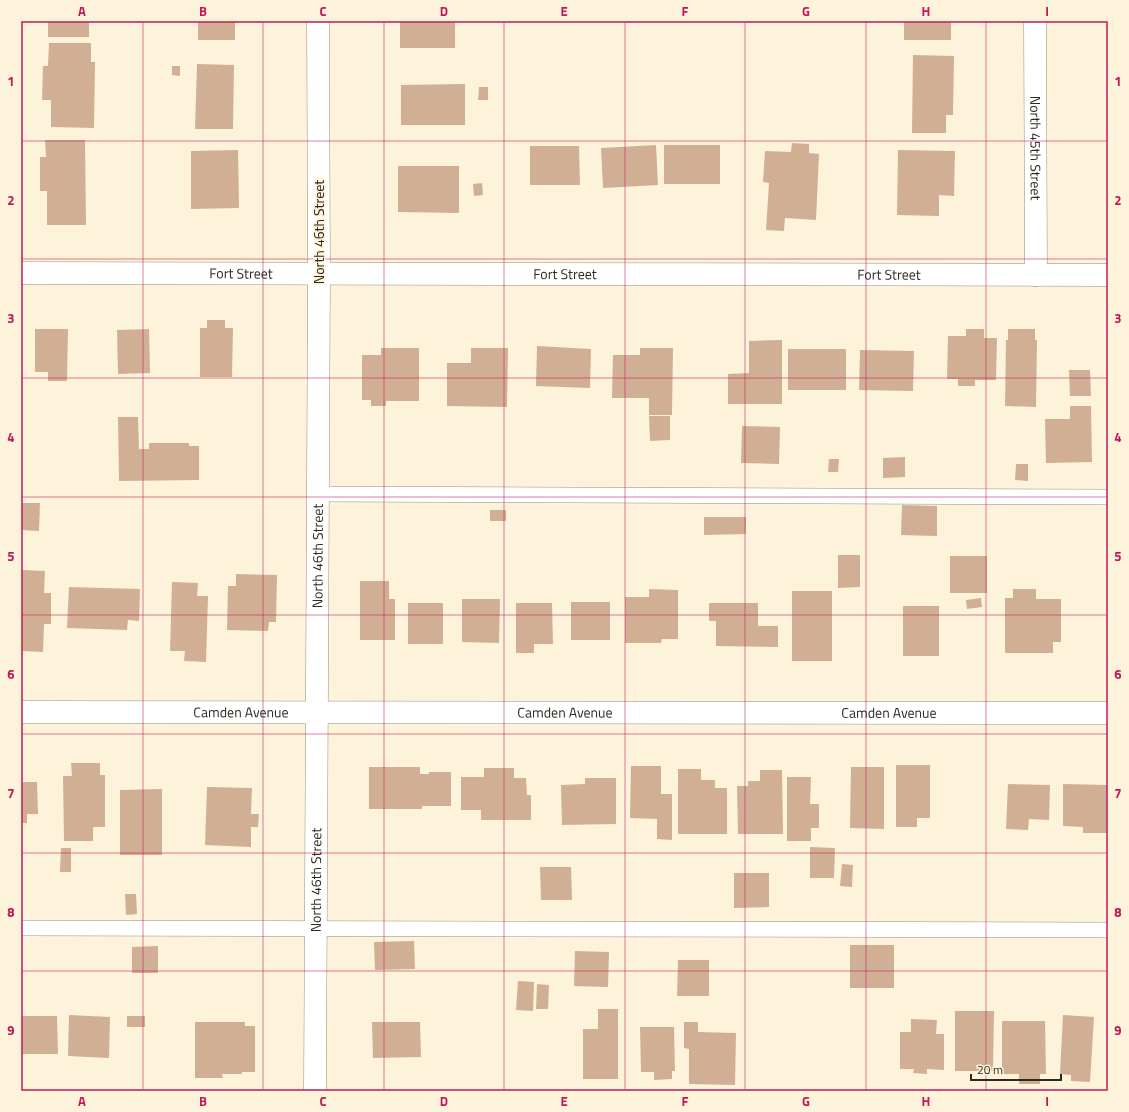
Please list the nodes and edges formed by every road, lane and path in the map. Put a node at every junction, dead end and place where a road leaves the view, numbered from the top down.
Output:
1 (318, 21) edge
2 (1036, 21) edge
3 (21, 273) edge
4 (319, 274) junction
5 (1036, 275) junction
6 (1108, 275) edge
7 (318, 494) junction
8 (1108, 497) edge
9 (21, 712) edge
10 (316, 712) junction
11 (1108, 713) edge
12 (21, 928) edge
13 (315, 929) junction
14 (1108, 930) edge
15 (315, 1091) edge

1 - 4 street, North 46th Street
2 - 5 street, North 45th Street
3 - 4 street, Fort Street
4 - 5 street, Fort Street
4 - 7 street, North 46th Street
5 - 6 street, Fort Street
7 - 8 lane
7 - 10 street, North 46th Street
9 - 10 street, Camden Avenue
10 - 11 street, Camden Avenue
10 - 13 street, North 46th Street
12 - 13 lane
13 - 14 lane
13 - 15 street, North 46th Street

